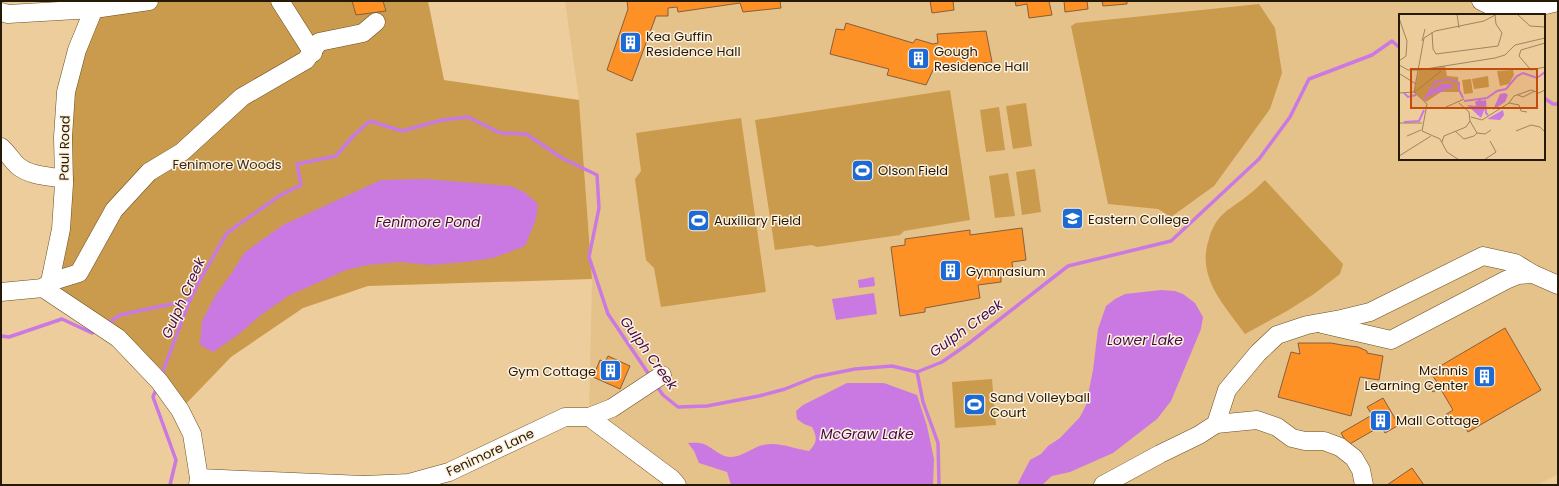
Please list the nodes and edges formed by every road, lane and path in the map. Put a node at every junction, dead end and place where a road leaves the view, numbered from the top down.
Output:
1 (149, 1) edge
2 (280, 1) edge
3 (1481, 1) edge
4 (1558, 2) edge
5 (95, 5) edge
6 (1, 12) edge
7 (376, 22) dead end
8 (313, 52) junction
9 (1, 148) edge
10 (64, 179) junction
11 (1534, 274) junction
12 (46, 285) junction
13 (1558, 285) edge
14 (1, 292) edge
15 (1318, 323) junction
16 (662, 375) dead end
17 (589, 417) junction
18 (1216, 424) junction
19 (199, 482) edge
20 (364, 485) edge
21 (677, 485) edge
22 (1103, 485) edge
23 (1364, 485) edge

1 - 5 street
2 - 8 street
3 - 4 street
5 - 6 street
5 - 10 street, Paul Road
7 - 8 street
8 - 12 street
9 - 10 street
10 - 12 street, Paul Road
11 - 13 street
11 - 15 street
11 - 15 street
12 - 14 street
12 - 19 street
15 - 18 street
16 - 17 street
17 - 20 street, Fenimore Lane
17 - 21 street
18 - 22 street
18 - 23 street
19 - 20 street, Fenimore Lane

